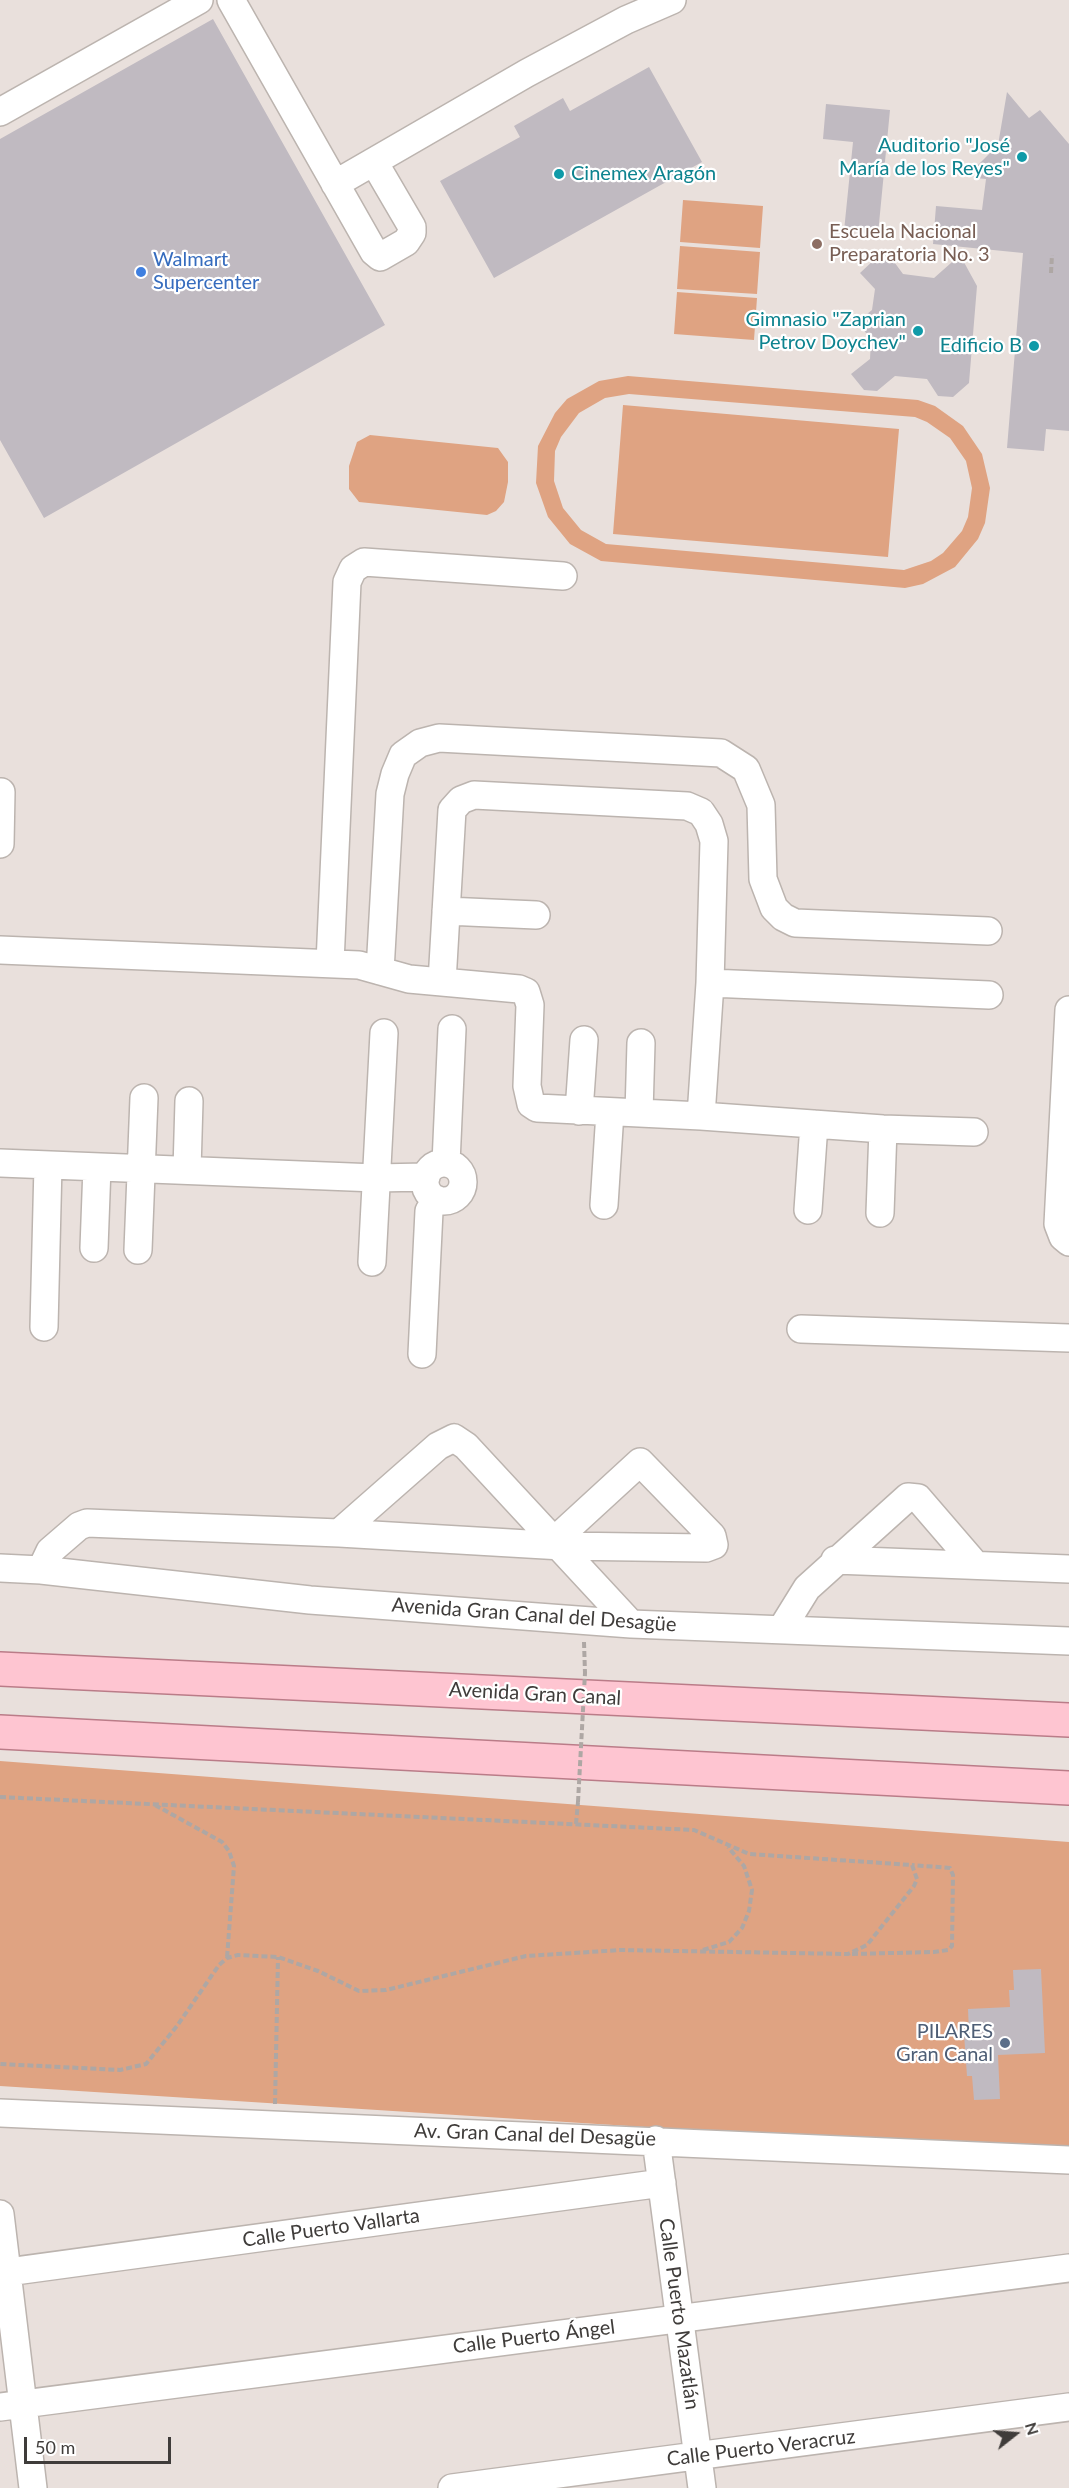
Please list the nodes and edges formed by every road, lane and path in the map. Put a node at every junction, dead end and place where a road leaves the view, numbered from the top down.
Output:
1 (198, 0) edge
2 (231, 0) edge
3 (672, 0) edge
4 (0, 112) edge
5 (374, 162) junction
6 (335, 184) junction
7 (1052, 255) dead end
8 (1051, 273) dead end
9 (563, 576) dead end
10 (2, 792) dead end
11 (0, 844) edge
12 (446, 911) junction
13 (537, 915) dead end
14 (988, 931) dead end
15 (0, 950) edge
16 (330, 963) junction
17 (380, 971) junction
18 (442, 982) junction
19 (710, 983) junction
20 (989, 995) dead end
21 (1069, 1010) edge
22 (452, 1029) dead end
23 (384, 1033) dead end
24 (584, 1040) dead end
25 (641, 1043) dead end
26 (144, 1098) dead end
27 (189, 1101) dead end
28 (579, 1110) junction
29 (610, 1112) junction
30 (639, 1113) junction
31 (701, 1116) junction
32 (1066, 1121) edge
33 (814, 1124) junction
34 (883, 1129) junction
35 (974, 1132) dead end
36 (0, 1162) edge
37 (48, 1165) junction
38 (97, 1167) junction
39 (142, 1167) junction
40 (187, 1170) junction
41 (376, 1178) junction
42 (436, 1180) junction
43 (604, 1205) dead end
44 (808, 1210) dead end
45 (880, 1213) dead end
46 (1066, 1240) edge
47 (94, 1248) dead end
48 (138, 1250) dead end
49 (372, 1262) dead end
50 (44, 1327) dead end
51 (801, 1329) dead end
52 (1066, 1342) edge
53 (422, 1354) dead end
54 (339, 1533) junction
55 (558, 1543) junction
56 (835, 1560) junction
57 (974, 1563) junction
58 (0, 1569) edge
59 (1069, 1569) edge
60 (40, 1570) junction
61 (584, 1620) junction
62 (631, 1624) junction
63 (781, 1630) junction
64 (1069, 1641) edge
65 (0, 1669) edge
66 (1069, 1720) edge
67 (0, 1732) edge
68 (1069, 1788) edge
69 (0, 1797) edge
70 (155, 1805) junction
71 (576, 1824) junction
72 (723, 1842) junction
73 (912, 1865) junction
74 (700, 1951) junction
75 (848, 1954) junction
76 (227, 1958) junction
77 (278, 1958) junction
78 (0, 2064) edge
79 (0, 2113) edge
80 (275, 2125) junction
81 (656, 2140) junction
82 (1069, 2160) edge
83 (662, 2183) junction
84 (0, 2214) edge
85 (1069, 2268) edge
86 (4, 2272) edge
87 (680, 2319) junction
88 (12, 2405) edge
89 (1069, 2407) edge
90 (698, 2456) junction
91 (33, 2488) edge
92 (452, 2488) edge
93 (702, 2488) edge

1 - 4 street
2 - 6 street
3 - 5 street
5 - 6 street
5 - 6 street
7 - 8 path
9 - 16 street
10 - 11 street
12 - 13 street
12 - 18 street
12 - 19 street
14 - 17 street
15 - 16 street
16 - 17 street
17 - 18 street
18 - 28 street
19 - 20 street
19 - 31 street
21 - 32 street
22 - 42 street
23 - 41 street
24 - 28 street
25 - 30 street
26 - 39 street
27 - 40 street
28 - 29 street
29 - 30 street
29 - 43 street
30 - 31 street
31 - 33 street
32 - 46 street
33 - 34 street
33 - 44 street
34 - 35 street
34 - 45 street
36 - 37 street
37 - 38 street
37 - 50 street
38 - 39 street
38 - 47 street
39 - 40 street
39 - 48 street
40 - 41 street
41 - 42 street
41 - 49 street
42 - 53 street
51 - 52 street
54 - 55 street
54 - 55 street
54 - 60 street
55 - 55 street
55 - 62 street
56 - 57 street
56 - 57 street
56 - 63 street
57 - 59 street
58 - 60 street, Avenida Gran Canal del Desagüe
60 - 61 street, Avenida Gran Canal del Desagüe
61 - 62 street, Avenida Gran Canal del Desagüe
61 - 71 path, bridge
62 - 63 street, Avenida Gran Canal del Desagüe
63 - 64 street, Avenida Gran Canal del Desagüe
65 - 66 main road, Avenida Gran Canal
67 - 68 main road
69 - 70 path
70 - 71 path
70 - 76 path
71 - 72 path
72 - 73 path
72 - 74 path
73 - 75 path
73 - 75 path
74 - 75 path
74 - 77 path
76 - 77 path
76 - 78 path
77 - 80 path
79 - 80 street, Av. Gran Canal del Desagüe
80 - 81 street, Av. Gran Canal del Desagüe
81 - 82 street, Av. Gran Canal del Desagüe
81 - 83 street, Calle Puerto Mazatlán
83 - 86 street, Calle Puerto Vallarta
83 - 87 street, Calle Puerto Mazatlán
84 - 86 street
85 - 87 street, Calle Puerto Ángel
86 - 88 street
87 - 88 street, Calle Puerto Ángel
87 - 90 street, Calle Puerto Mazatlán
88 - 91 street
89 - 90 street, Calle Puerto Veracruz
90 - 92 street, Calle Puerto Veracruz
90 - 93 street, Calle Puerto Mazatlán

